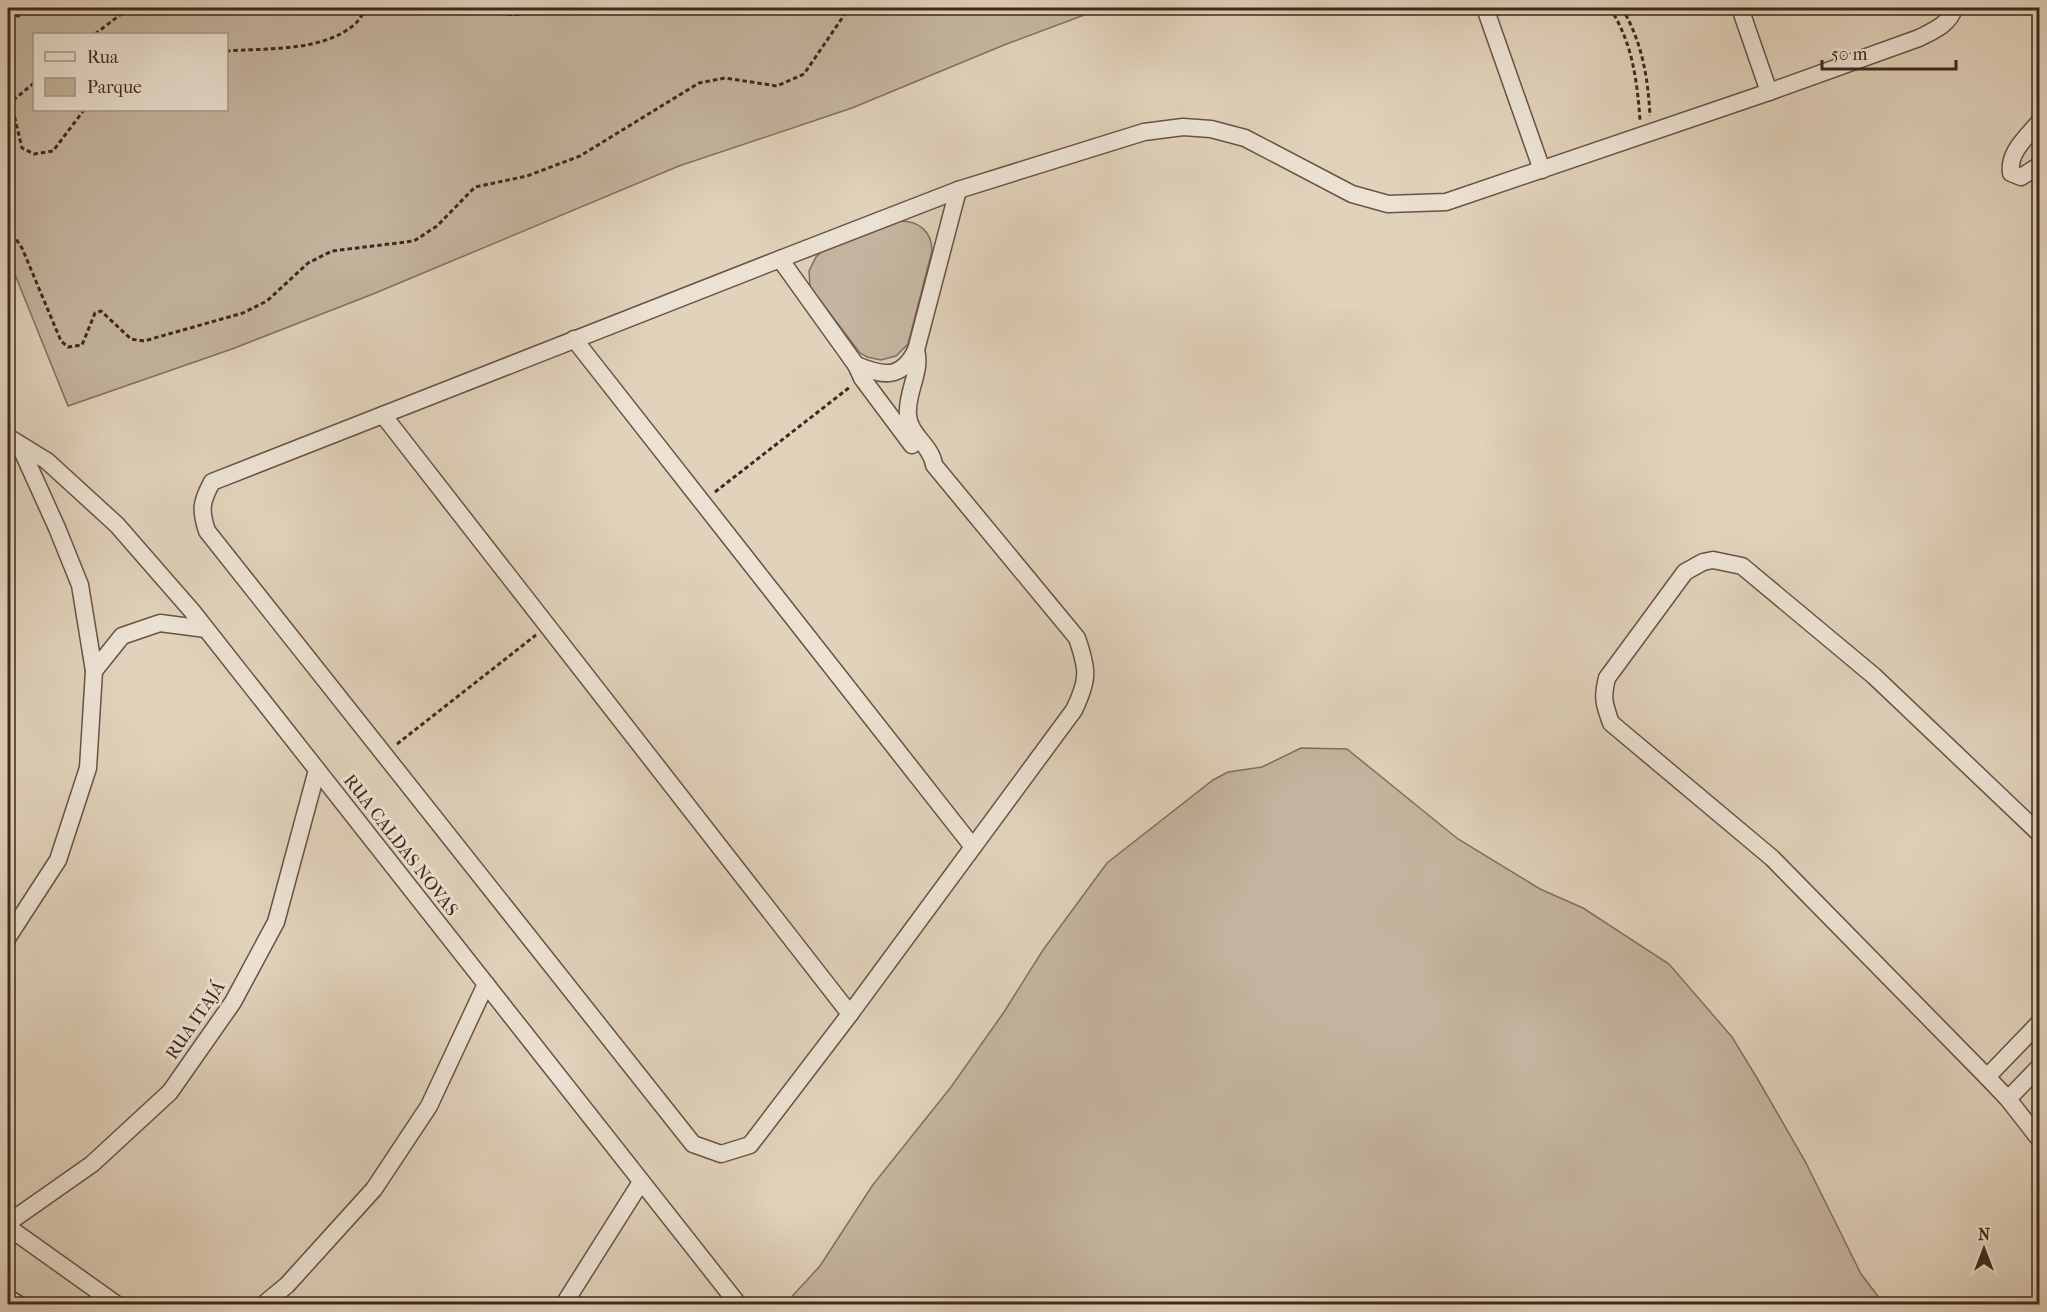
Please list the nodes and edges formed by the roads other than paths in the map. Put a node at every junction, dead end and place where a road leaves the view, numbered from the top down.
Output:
1 (1485, 8) edge
2 (1740, 8) edge
3 (1954, 8) edge
4 (1769, 92) junction
5 (2040, 121) edge
6 (2040, 165) edge
7 (1542, 170) junction
8 (958, 190) junction
9 (780, 259) junction
10 (574, 339) junction
11 (916, 350) junction
12 (859, 372) junction
13 (383, 415) junction
14 (13, 440) edge
15 (934, 465) junction
16 (206, 629) junction
17 (94, 670) junction
18 (317, 770) junction
19 (2040, 834) edge
20 (973, 847) junction
21 (8, 937) edge
22 (486, 984) junction
23 (850, 1014) junction
24 (2040, 1022) edge
25 (2040, 1066) edge
26 (1987, 1077) junction
27 (2008, 1099) junction
28 (2040, 1140) edge
29 (641, 1182) junction
30 (8, 1225) edge
31 (8, 1298) edge
32 (18, 1305) edge
33 (116, 1305) edge
34 (264, 1305) edge
35 (564, 1305) edge
36 (738, 1305) edge

1 - 7 street
2 - 4 street
3 - 4 street
4 - 7 street
5 - 6 street
7 - 8 street
8 - 9 street
8 - 11 street
9 - 10 street
9 - 12 street
10 - 13 street
10 - 20 street
11 - 12 street
11 - 15 street
12 - 15 street
13 - 23 street
13 - 23 street
14 - 16 street, RUA CALDAS NOVAS
14 - 17 street
15 - 20 street
16 - 17 street
16 - 18 street, RUA CALDAS NOVAS
17 - 21 street
18 - 22 street, RUA CALDAS NOVAS
18 - 30 street, RUA ITAJÁ
19 - 26 street
20 - 23 street
22 - 29 street, RUA CALDAS NOVAS
22 - 34 street
24 - 26 street
25 - 27 street
26 - 27 street
27 - 28 street
29 - 35 street
29 - 36 street, RUA CALDAS NOVAS
30 - 33 street
31 - 32 street

